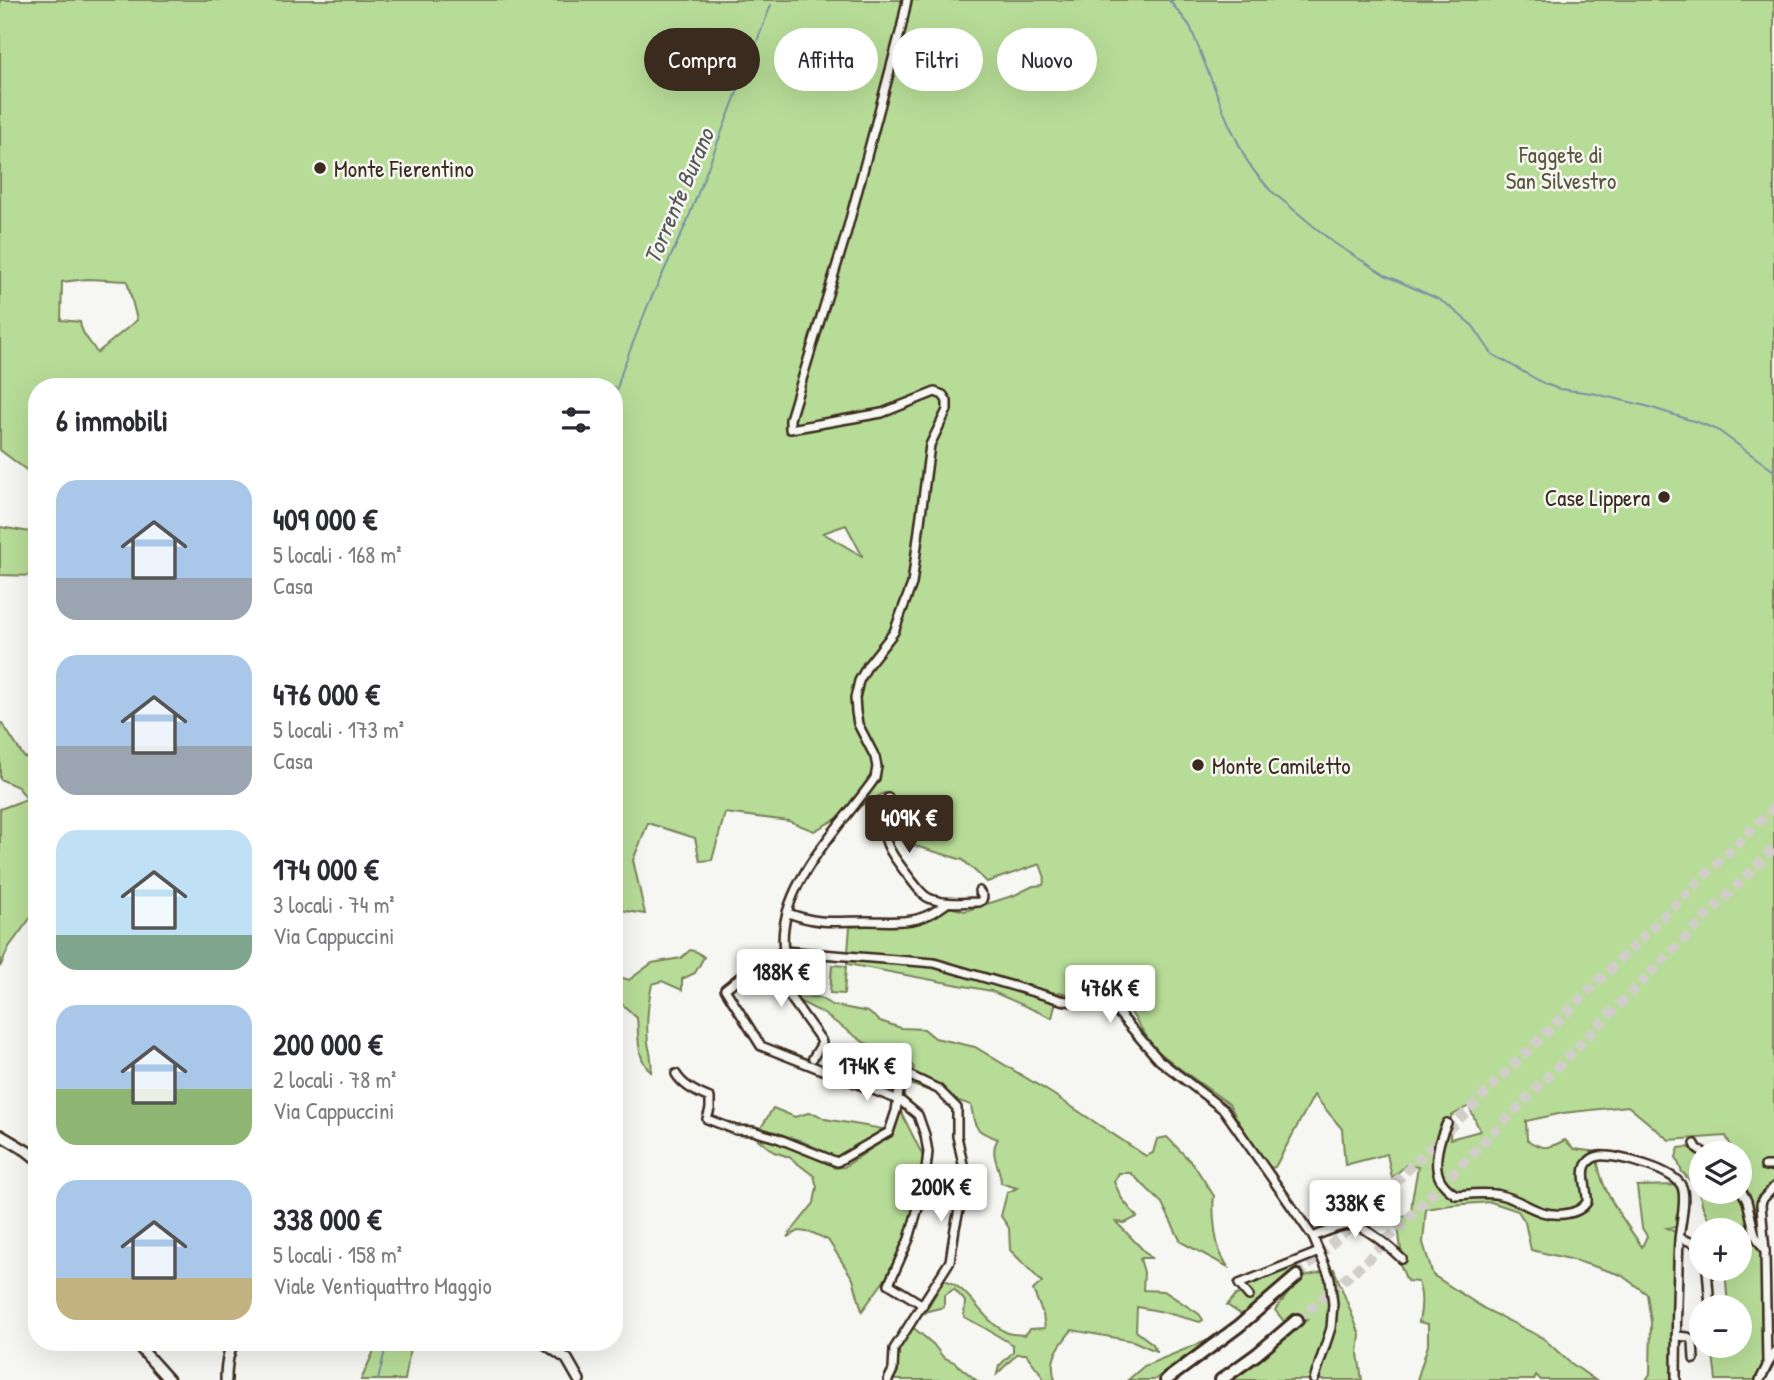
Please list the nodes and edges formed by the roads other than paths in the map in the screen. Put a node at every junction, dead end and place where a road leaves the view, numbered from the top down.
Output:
1 (907, 0) edge
2 (888, 798) dead end
3 (979, 891) dead end
4 (946, 904) junction
5 (788, 913) junction
6 (784, 951) junction
7 (771, 958) junction
8 (813, 1058) dead end
9 (676, 1074) dead end
10 (898, 1100) junction
11 (1447, 1123) dead end
12 (0, 1135) edge
13 (28, 1152) edge
14 (1774, 1187) edge
15 (1748, 1204) edge
16 (1313, 1237) junction
17 (1679, 1238) junction
18 (1689, 1242) edge
19 (1766, 1251) junction
20 (1319, 1252) junction
21 (1402, 1259) dead end
22 (1297, 1276) tunnel mouth
23 (1250, 1296) dead end
24 (923, 1305) junction
25 (1297, 1320) tunnel mouth
26 (1676, 1336) junction
27 (143, 1351) edge
28 (229, 1351) edge
29 (556, 1351) edge
30 (1774, 1352) edge
31 (1694, 1359) dead end
32 (1768, 1364) junction
33 (169, 1380) edge
34 (226, 1380) edge
35 (579, 1380) edge
36 (888, 1380) edge
37 (1166, 1380) edge
38 (1221, 1380) edge
39 (1314, 1380) edge
40 (1676, 1380) edge
41 (1760, 1380) edge

1 - 5 street
2 - 4 street
3 - 4 street
4 - 5 street
5 - 6 street
6 - 7 street
6 - 16 street
7 - 8 street
7 - 10 street
9 - 10 street
10 - 24 street
10 - 24 street
11 - 17 street
12 - 13 main road
14 - 19 street
15 - 19 street
16 - 20 street
16 - 21 street
17 - 18 street
17 - 26 street
19 - 32 street
20 - 23 street
20 - 39 street
22 - 37 highway
24 - 36 street
25 - 38 highway
26 - 31 street
26 - 40 street
27 - 33 main road
28 - 34 main road
29 - 35 main road
30 - 32 street
32 - 41 street

